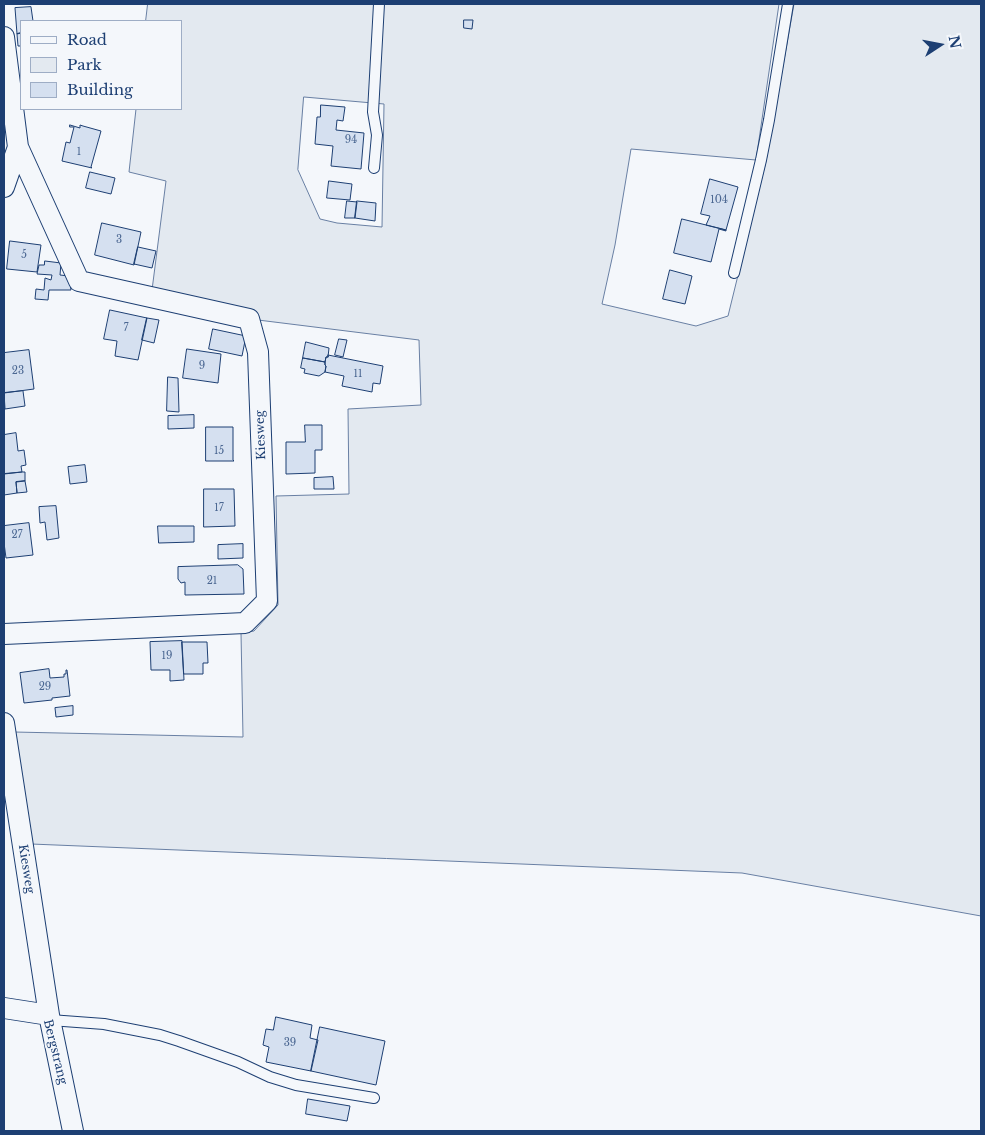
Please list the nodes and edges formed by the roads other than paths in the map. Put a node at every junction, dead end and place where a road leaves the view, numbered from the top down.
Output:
1 (380, 4) edge
2 (788, 4) edge
3 (4, 36) edge
4 (18, 147) junction
5 (374, 168) dead end
6 (4, 187) edge
7 (734, 273) dead end
8 (4, 634) edge
9 (4, 723) edge
10 (4, 1008) edge
11 (49, 1018) junction
12 (374, 1098) dead end
13 (72, 1131) edge

1 - 5 lane
2 - 7 lane
3 - 4 street, Kiesweg
4 - 6 street, Kiesweg
4 - 8 street, Kiesweg
9 - 11 street, Kiesweg
10 - 11 street, Bergstrang
11 - 12 lane
11 - 13 street, Bergstrang

